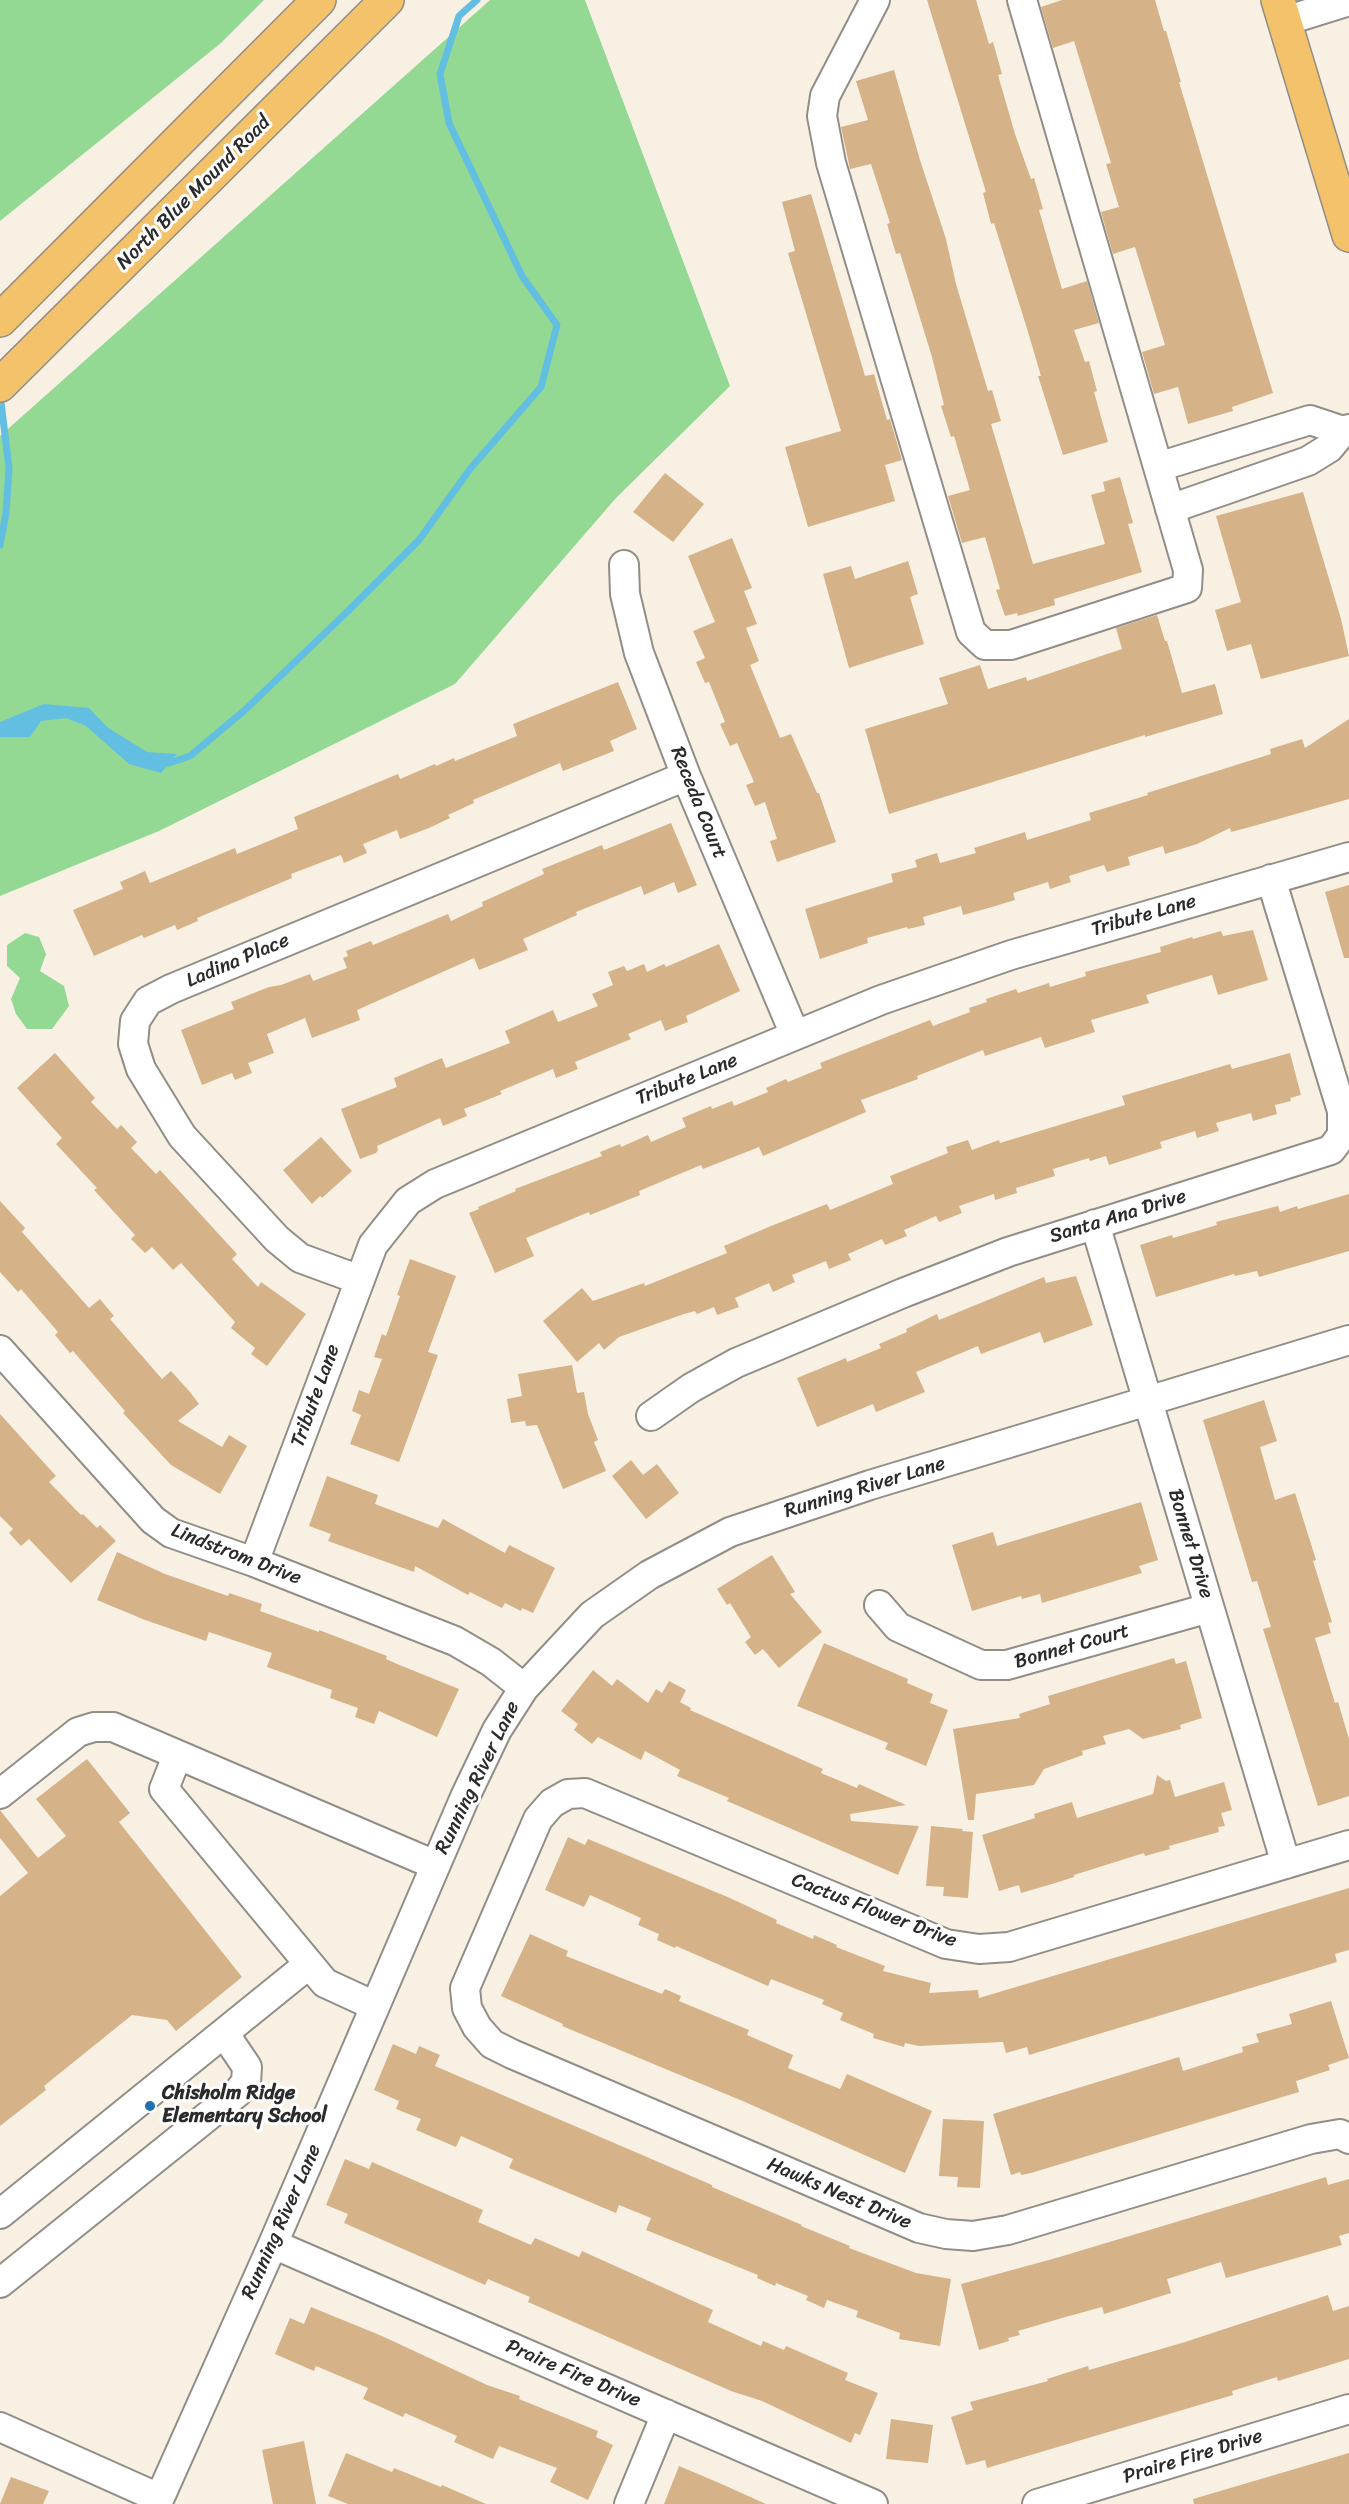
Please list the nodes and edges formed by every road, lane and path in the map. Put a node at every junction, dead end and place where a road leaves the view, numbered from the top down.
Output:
1 (319, 0) edge
2 (387, 0) edge
3 (875, 0) edge
4 (1022, 0) edge
5 (1349, 1) edge
6 (1281, 11) edge
7 (1349, 235) edge
8 (8, 311) edge
9 (0, 385) edge
10 (1346, 430) edge
11 (1158, 467) junction
12 (1170, 509) junction
13 (624, 565) dead end
14 (686, 776) junction
15 (1349, 856) edge
16 (1271, 879) junction
17 (795, 1035) junction
18 (1095, 1224) junction
19 (360, 1280) junction
20 (1349, 1340) edge
21 (0, 1350) edge
22 (1148, 1402) junction
23 (651, 1416) dead end
24 (254, 1562) junction
25 (879, 1605) dead end
26 (1209, 1608) junction
27 (524, 1688) junction
28 (177, 1756) junction
29 (0, 1794) edge
30 (1349, 1845) edge
31 (1286, 1864) junction
32 (435, 1865) junction
33 (500, 1903) joint
34 (309, 1964) junction
35 (375, 2006) junction
36 (224, 2033) junction
37 (1349, 2139) edge
38 (0, 2214) edge
39 (273, 2244) junction
40 (0, 2283) edge
41 (1349, 2409) edge
42 (666, 2414) junction
43 (0, 2427) edge
44 (158, 2501) edge
45 (629, 2504) edge
46 (873, 2504) edge
47 (1037, 2504) edge

1 - 8 main road
2 - 9 main road, North Blue Mound Road
3 - 12 street
4 - 11 street
5 - 6 street
6 - 7 main road
10 - 11 street
10 - 12 street
11 - 12 street
13 - 14 street, Receda Court
14 - 17 street, Receda Court
14 - 19 street, Ladina Place
15 - 16 street, Tribute Lane
16 - 17 street, Tribute Lane
16 - 18 street, Santa Ana Drive
17 - 19 street, Tribute Lane
18 - 22 street, Bonnet Drive
18 - 23 street, Santa Ana Drive
19 - 24 street, Tribute Lane
20 - 22 street, Running River Lane
21 - 24 street, Lindstrom Drive
22 - 26 street, Bonnet Drive
22 - 27 street, Running River Lane
24 - 27 street, Lindstrom Drive
25 - 26 street, Bonnet Court
26 - 31 street, Bonnet Drive
27 - 32 street, Running River Lane
28 - 29 street
28 - 32 street
28 - 34 street
30 - 31 street, Cactus Flower Drive
31 - 33 street, Cactus Flower Drive
32 - 35 street, Running River Lane
33 - 37 street, Hawks Nest Drive
34 - 35 street
34 - 36 street
35 - 39 street, Running River Lane
36 - 38 street
36 - 40 street
39 - 42 street, Praire Fire Drive
39 - 44 street, Running River Lane
41 - 47 street, Praire Fire Drive
42 - 45 street
42 - 46 street, Praire Fire Drive
43 - 44 street

